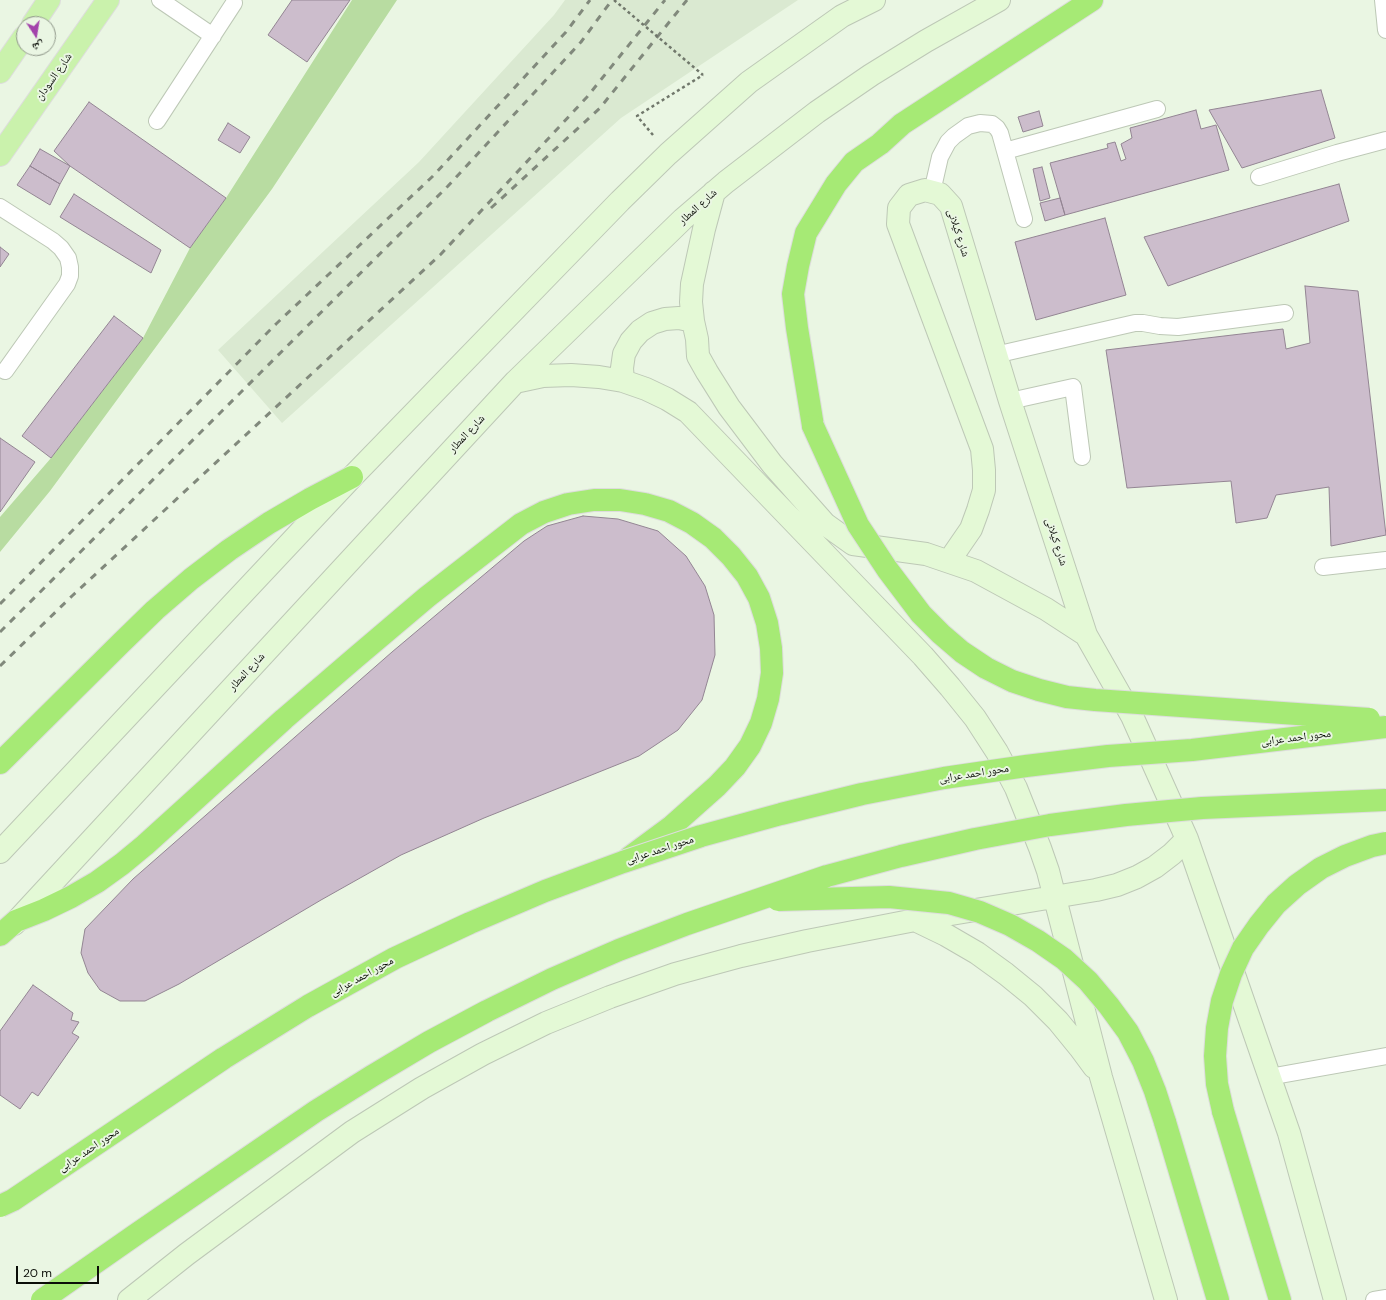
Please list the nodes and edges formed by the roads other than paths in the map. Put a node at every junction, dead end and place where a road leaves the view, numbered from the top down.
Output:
1 (49, 0) edge
2 (108, 0) edge
3 (160, 0) edge
4 (874, 0) edge
5 (999, 0) edge
6 (1092, 0) edge
7 (1382, 0) edge
8 (234, 3) dead end
9 (849, 8) edge
10 (38, 16) edge
11 (1386, 30) edge
12 (213, 36) junction
13 (16, 49) edge
14 (0, 72) edge
15 (1157, 109) dead end
16 (157, 121) dead end
17 (1386, 140) edge
18 (1006, 151) junction
19 (0, 155) edge
20 (1259, 177) dead end
21 (714, 192) junction
22 (932, 192) junction
23 (0, 207) edge
24 (1024, 218) dead end
25 (1285, 313) dead end
26 (693, 321) junction
27 (996, 355) junction
28 (5, 371) dead end
29 (622, 381) junction
30 (515, 382) junction
31 (1010, 401) junction
32 (1082, 457) dead end
33 (352, 477) junction
34 (1386, 560) edge
35 (949, 561) junction
36 (1323, 567) dead end
37 (1086, 634) junction
38 (1386, 721) edge
39 (1386, 727) edge
40 (0, 763) edge
41 (1386, 800) edge
42 (1187, 839) junction
43 (1386, 843) edge
44 (0, 852) edge
45 (623, 862) junction
46 (1054, 897) junction
47 (755, 901) junction
48 (915, 920) junction
49 (16, 921) junction
50 (0, 935) edge
51 (0, 942) edge
52 (1386, 1056) edge
53 (1100, 1077) junction
54 (1269, 1077) junction
55 (4, 1207) edge
56 (1386, 1298) edge
57 (42, 1300) edge
58 (129, 1300) edge
59 (1166, 1300) edge
60 (1218, 1300) edge
61 (1280, 1300) edge
62 (1335, 1300) edge
63 (1374, 1300) edge

1 - 10 main road
2 - 19 main road, شارع السودان
3 - 12 lane
4 - 9 street
5 - 21 street, شارع المطار
6 - 38 highway, bridge
7 - 11 lane
8 - 12 lane
9 - 33 street
12 - 16 lane
13 - 14 main road
15 - 18 lane
17 - 20 lane
18 - 22 lane
18 - 24 lane
21 - 26 street
21 - 30 street, شارع المطار
22 - 27 street, شارع كيلانى
22 - 35 street
23 - 28 lane
25 - 27 lane
26 - 29 street
26 - 35 street
27 - 31 street, شارع كيلانى
29 - 30 street
29 - 46 street
30 - 49 street, شارع المطار
31 - 32 lane
31 - 37 street, شارع كيلانى
33 - 40 highway
33 - 44 street
34 - 36 lane
35 - 37 street
37 - 42 street, شارع كيلانى
39 - 45 highway, محور احمد عرابى, bridge
41 - 47 highway, bridge
42 - 46 street
42 - 54 street, شارع كيلانى
43 - 61 highway, bridge
45 - 49 highway, bridge
45 - 55 highway, محور احمد عرابى, bridge
46 - 48 street
46 - 53 street
47 - 57 highway, bridge
47 - 60 highway, bridge
48 - 53 street
48 - 58 street
49 - 50 highway
49 - 51 street, شارع المطار
52 - 54 lane
53 - 59 street
54 - 62 street, شارع كيلانى
56 - 63 lane

